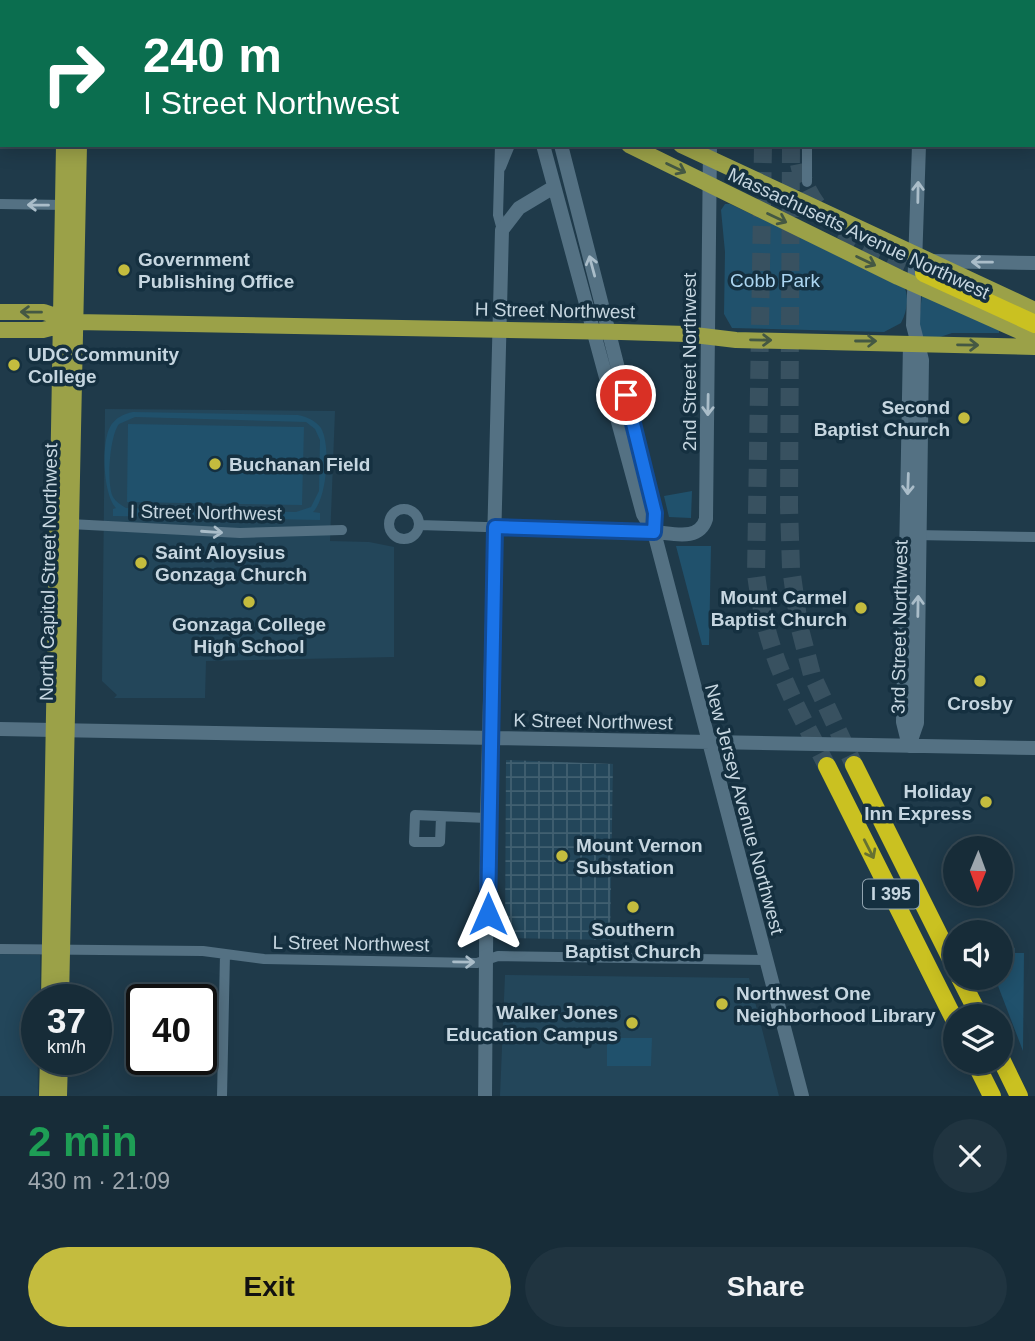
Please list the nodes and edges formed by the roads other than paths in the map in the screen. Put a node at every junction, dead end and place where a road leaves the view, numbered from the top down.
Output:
1 (64, 147) edge
2 (79, 147) edge
3 (500, 147) edge
4 (509, 147) edge
5 (544, 147) edge
6 (561, 147) edge
7 (633, 147) edge
8 (689, 147) edge
9 (807, 147) edge
10 (919, 147) edge
11 (710, 152) edge
12 (500, 170) junction
13 (807, 182) dead end
14 (710, 186) junction
15 (554, 187) junction
16 (0, 204) edge
17 (70, 205) junction
18 (502, 230) junction
19 (1035, 263) edge
20 (921, 268) junction
21 (1035, 310) edge
22 (0, 312) edge
23 (65, 322) junction
24 (1035, 324) edge
25 (0, 330) edge
26 (499, 330) junction
27 (602, 331) junction
28 (709, 336) junction
29 (1035, 338) edge
30 (914, 343) junction
31 (1035, 347) edge
32 (66, 416) junction
33 (70, 524) junction
34 (419, 525) dead end
35 (495, 527) junction
36 (342, 530) dead end
37 (654, 532) junction
38 (913, 535) junction
39 (1035, 537) edge
40 (0, 729) edge
41 (60, 730) junction
42 (490, 738) junction
43 (707, 743) junction
44 (909, 746) junction
45 (1035, 748) edge
46 (854, 765) tunnel mouth
47 (827, 766) tunnel mouth
48 (441, 817) dead end
49 (488, 818) junction
50 (943, 943) edge
51 (0, 948) edge
52 (56, 949) junction
53 (225, 954) junction
54 (488, 959) junction
55 (765, 960) junction
56 (51, 984) edge
57 (60, 984) edge
58 (946, 1004) edge
59 (981, 1074) edge
60 (1008, 1074) edge
61 (48, 1075) edge
62 (60, 1075) edge
63 (47, 1096) edge
64 (59, 1096) edge
65 (222, 1096) edge
66 (485, 1096) edge
67 (802, 1096) edge
68 (992, 1096) edge
69 (1019, 1096) edge

1 - 17 main road
2 - 17 main road
3 - 12 street
4 - 12 street
5 - 15 main road, New Jersey Avenue Northwest
27 -> 6 main road, New Jersey Avenue Northwest
7 -> 14 main road, Massachusetts Avenue Northwest
8 - 11 main road, Massachusetts Avenue Northwest
9 - 13 street
20 -> 10 main road, 3rd Street Northwest
11 - 14 main road, 2nd Street Northwest
11 - 20 main road, Massachusetts Avenue Northwest
12 - 18 street
14 -> 20 main road, Massachusetts Avenue Northwest
14 - 28 main road, 2nd Street Northwest
15 - 18 main road
15 - 27 main road, New Jersey Avenue Northwest
17 -> 16 street
17 - 23 main road, North Capitol Street Northwest
18 - 26 main road
19 -> 20 main road
20 - 21 main road, Massachusetts Avenue Northwest
20 - 24 highway
20 - 29 main road, Massachusetts Avenue Northwest
20 - 30 main road, 3rd Street Northwest
23 -> 22 main road
23 - 25 main road
23 - 26 main road, H Street Northwest
23 - 32 main road, North Capitol Street Northwest
26 - 27 main road, H Street Northwest
26 - 35 main road
27 - 28 main road, H Street Northwest
27 - 37 main road, New Jersey Avenue Northwest
28 -> 30 main road, H Street Northwest
28 -> 37 main road, 2nd Street Northwest
30 -> 31 main road, H Street Northwest
30 - 38 main road, 3rd Street Northwest
32 - 33 main road, North Capitol Street Northwest
32 - 41 main road
33 -> 36 street, I Street Northwest
33 - 41 main road, North Capitol Street Northwest
34 - 35 street
35 - 37 street
35 - 42 main road
37 - 43 main road, New Jersey Avenue Northwest
38 - 39 street
38 - 44 main road, 3rd Street Northwest
40 - 41 main road, K Street Northwest
41 - 42 main road, K Street Northwest
41 - 52 main road
42 - 43 main road, K Street Northwest
42 - 49 main road
43 - 44 main road, K Street Northwest
43 - 55 main road, New Jersey Avenue Northwest
44 - 45 main road, K Street Northwest
46 - 50 highway, I 395
47 -> 58 highway, I 395
48 - 49 street
49 - 54 main road
51 - 52 street, L Street Northwest
52 - 53 street, L Street Northwest
52 - 56 main road
52 - 57 main road
53 -> 54 street, L Street Northwest
53 - 65 street
54 - 55 street, L Street Northwest
54 - 66 main road
55 - 67 main road, New Jersey Avenue Northwest
59 - 68 highway
60 - 69 highway
61 - 63 main road
62 - 64 main road

